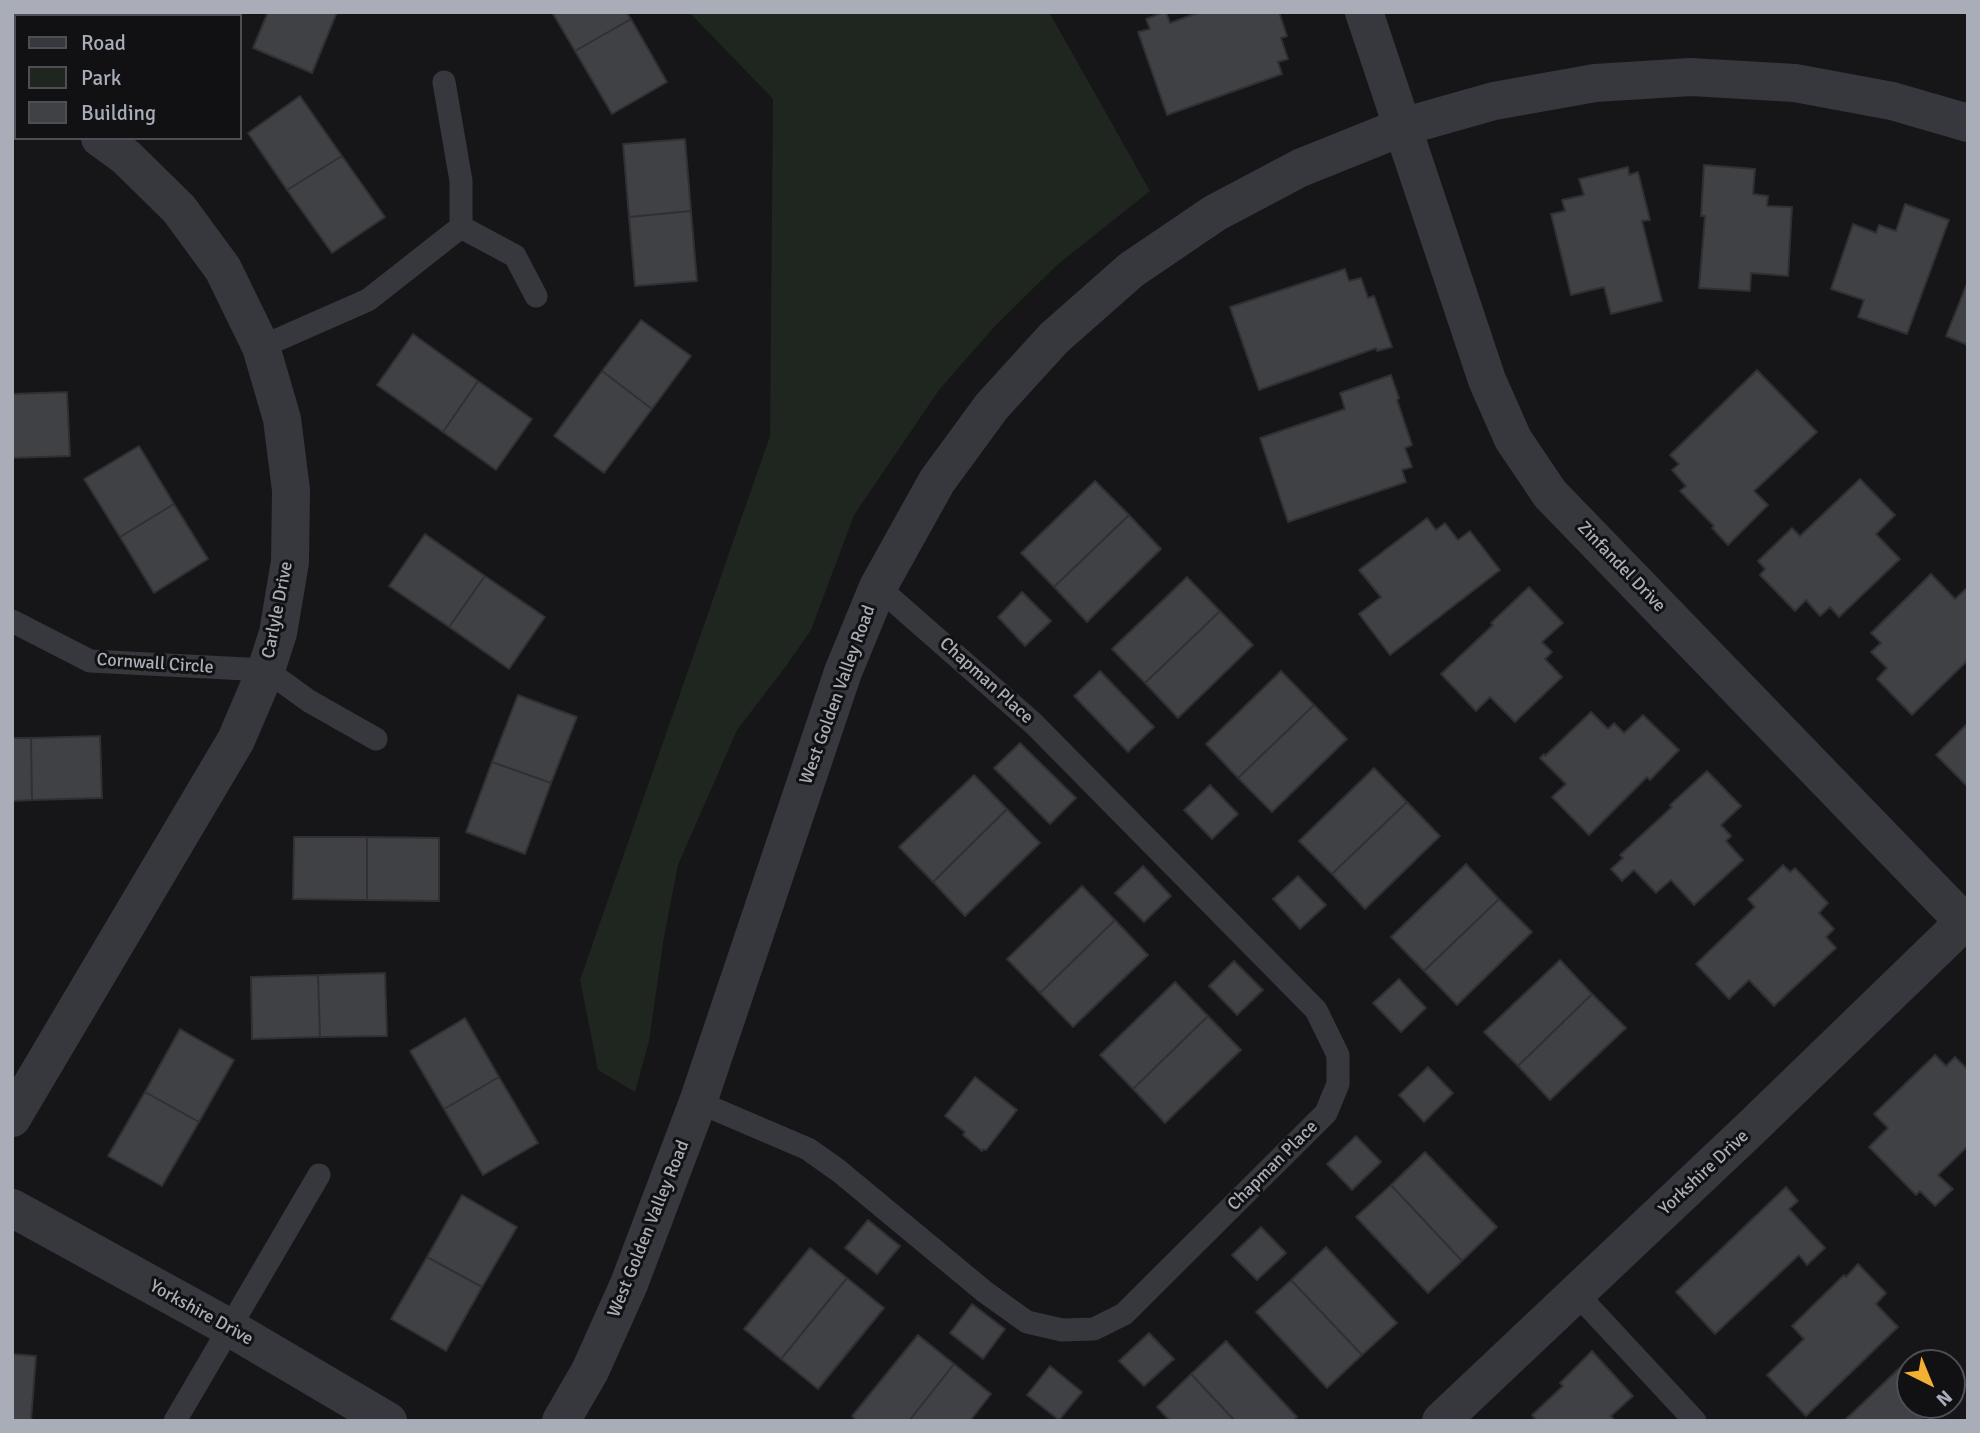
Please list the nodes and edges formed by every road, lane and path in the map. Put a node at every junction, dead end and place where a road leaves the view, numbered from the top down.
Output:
1 (1364, 12) edge
2 (444, 82) dead end
3 (1968, 123) edge
4 (1402, 127) junction
5 (103, 140) edge
6 (461, 227) junction
7 (536, 296) dead end
8 (261, 347) junction
9 (878, 587) junction
10 (12, 621) edge
11 (266, 670) junction
12 (376, 738) dead end
13 (1966, 924) edge
14 (698, 1102) junction
15 (12, 1118) edge
16 (319, 1175) dead end
17 (12, 1208) edge
18 (1576, 1293) junction
19 (230, 1328) junction
20 (175, 1421) edge
21 (388, 1421) edge
22 (561, 1421) edge
23 (1441, 1421) edge
24 (1695, 1421) edge

1 - 4 street, Zinfandel Drive
2 - 6 lane
3 - 4 street, West Golden Valley Road
4 - 9 street, West Golden Valley Road
4 - 13 street, Zinfandel Drive
5 - 8 street, Carlyle Drive
6 - 7 lane
6 - 8 lane
8 - 11 street, Carlyle Drive
9 - 14 street, West Golden Valley Road
9 - 14 lane, Chapman Place
10 - 11 lane, Cornwall Circle
11 - 12 lane
11 - 15 street, Carlyle Drive
13 - 18 street, Yorkshire Drive
14 - 22 street, West Golden Valley Road
16 - 19 lane
17 - 19 street, Yorkshire Drive
18 - 23 street, Yorkshire Drive
18 - 24 lane
19 - 20 lane
19 - 21 street, Yorkshire Drive

